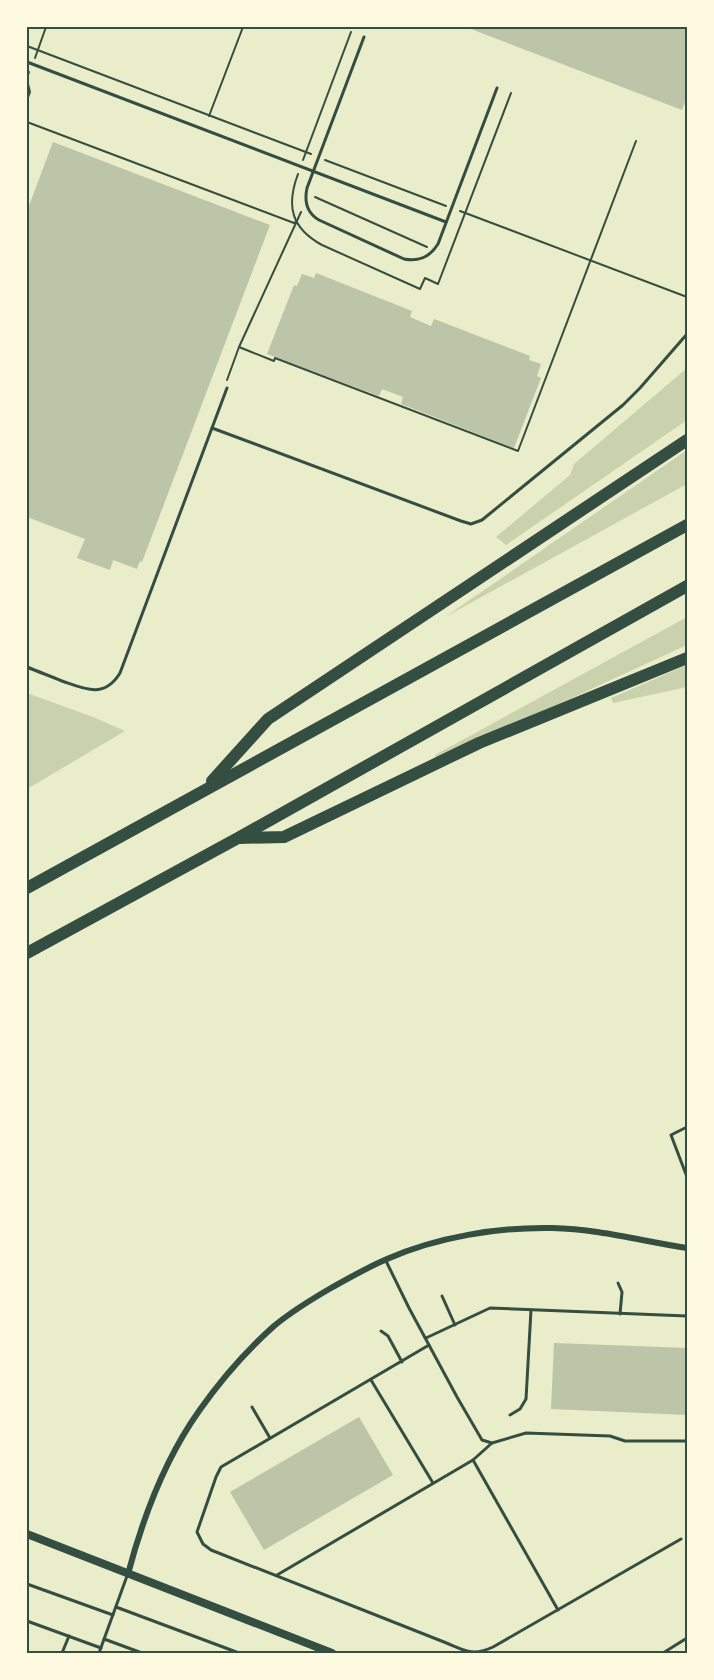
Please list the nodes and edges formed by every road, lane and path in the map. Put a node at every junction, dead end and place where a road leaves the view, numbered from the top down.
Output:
1 (46, 27) edge
2 (243, 27) edge
3 (364, 37) dead end
4 (27, 46) edge
5 (38, 50) junction
6 (27, 62) edge
7 (32, 64) junction
8 (27, 79) edge
9 (497, 88) dead end
10 (510, 93) dead end
11 (27, 100) edge
12 (209, 116) junction
13 (27, 122) edge
14 (636, 141) dead end
15 (318, 157) junction
16 (313, 172) junction
17 (293, 187) dead end
18 (306, 193) junction
19 (306, 201) junction
20 (451, 208) junction
21 (465, 213) junction
22 (296, 222) junction
23 (446, 222) junction
24 (434, 250) junction
25 (449, 257) junction
26 (590, 261) junction
27 (438, 284) dead end
28 (687, 297) edge
29 (687, 334) edge
30 (239, 347) junction
31 (227, 388) joint
32 (212, 428) junction
33 (687, 440) edge
34 (687, 525) edge
35 (687, 586) edge
36 (687, 658) edge
37 (27, 667) edge
38 (205, 789) junction
39 (238, 838) junction
40 (27, 888) edge
41 (27, 953) edge
42 (687, 1127) edge
43 (687, 1177) edge
44 (687, 1248) edge
45 (386, 1259) junction
46 (618, 1283) dead end
47 (442, 1296) dead end
48 (531, 1310) junction
49 (620, 1314) junction
50 (687, 1317) edge
51 (455, 1325) junction
52 (381, 1331) dead end
53 (425, 1338) junction
54 (429, 1346) junction
55 (402, 1362) junction
56 (371, 1380) junction
57 (252, 1407) dead end
58 (510, 1415) dead end
59 (270, 1438) junction
60 (687, 1441) edge
61 (492, 1443) junction
62 (473, 1460) junction
63 (433, 1484) junction
64 (27, 1534) edge
65 (681, 1539) dead end
66 (128, 1574) junction
67 (276, 1576) junction
68 (27, 1584) edge
69 (116, 1607) junction
70 (558, 1610) junction
71 (113, 1615) junction
72 (27, 1621) edge
73 (69, 1636) junction
74 (687, 1638) edge
75 (104, 1639) junction
76 (493, 1647) junction
77 (101, 1648) junction
78 (62, 1653) edge
79 (99, 1653) edge
80 (142, 1653) edge
81 (239, 1653) edge
82 (332, 1653) edge
83 (497, 1653) edge
84 (663, 1653) edge

1 - 5 path
2 - 12 path
3 - 15 lane
4 - 5 path
5 - 7 path
5 - 12 path
6 - 7 lane
7 - 8 path
7 - 16 lane
8 - 11 path
9 - 20 lane
10 - 21 path
12 - 15 path
13 - 22 path
14 - 26 path
15 - 16 lane
15 - 20 path
16 - 18 lane
16 - 23 lane
17 - 18 path
18 - 19 lane
18 - 24 path
19 - 22 path
19 - 24 lane
20 - 21 path
20 - 23 lane
21 - 25 path
21 - 26 path
22 - 30 path
23 - 24 lane
24 - 25 path
25 - 27 path
26 - 28 path
26 - 30 path
29 - 32 lane
30 - 31 path
31 - 32 lane
32 - 37 lane
33 - 38 highway
34 - 38 highway
35 - 39 highway
36 - 39 highway
38 - 40 highway
39 - 41 highway
42 - 43 lane
44 - 45 street
45 - 53 lane
45 - 66 street
46 - 49 lane
47 - 51 lane
48 - 49 lane
48 - 51 lane
48 - 58 lane
49 - 50 lane
51 - 53 lane
52 - 55 lane
53 - 54 lane
54 - 55 lane
54 - 61 lane
55 - 56 lane
56 - 59 lane
56 - 63 lane
57 - 59 lane
59 - 67 lane
60 - 61 lane
61 - 62 lane
62 - 63 lane
62 - 70 lane
63 - 67 lane
64 - 66 street
65 - 70 lane
66 - 69 lane
66 - 82 street
67 - 76 lane
68 - 71 lane
69 - 71 lane
69 - 81 lane
70 - 76 lane
71 - 75 lane
72 - 73 lane
73 - 77 lane
73 - 78 lane
74 - 84 lane
75 - 77 lane
75 - 80 lane
76 - 83 lane
77 - 79 lane

